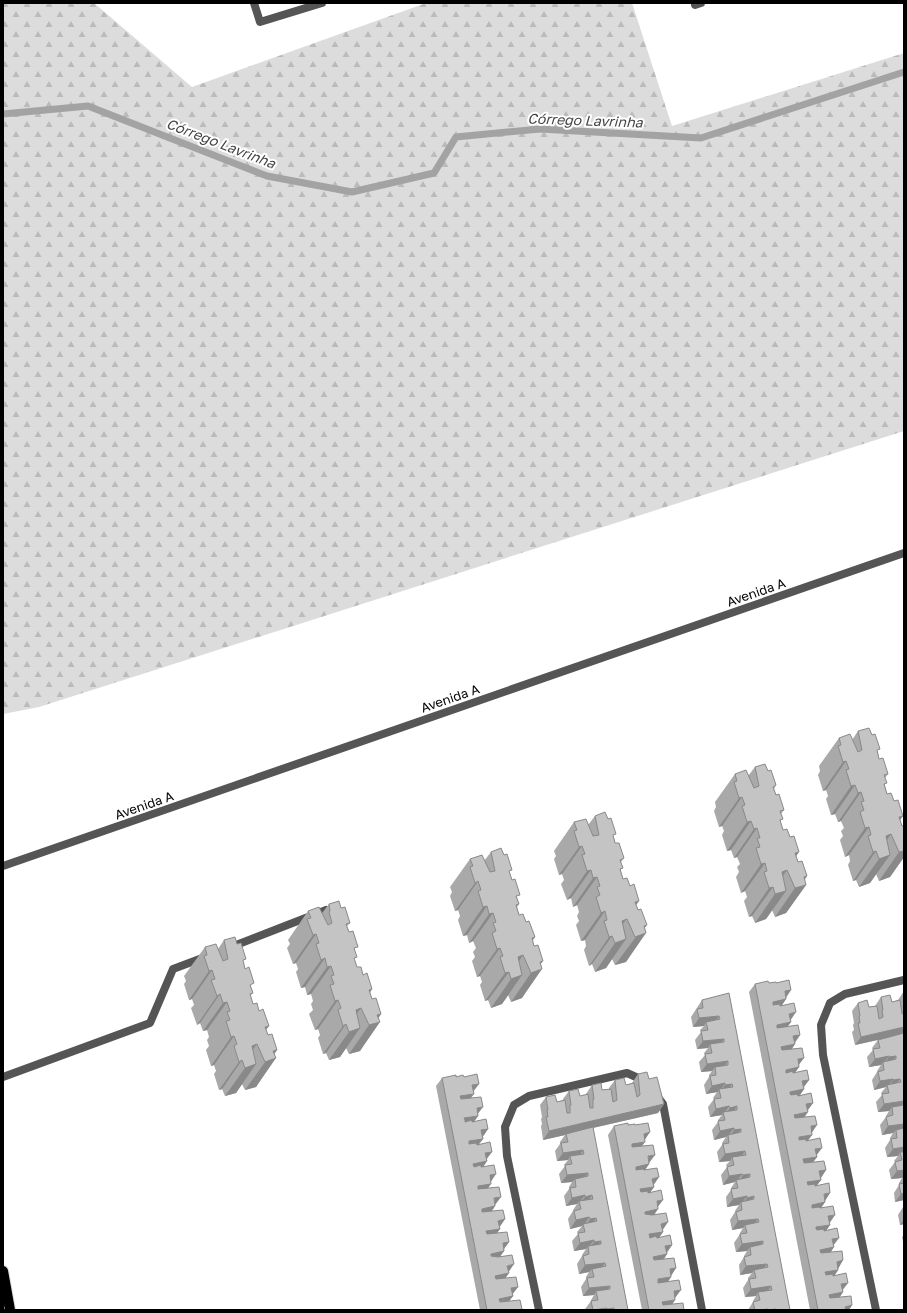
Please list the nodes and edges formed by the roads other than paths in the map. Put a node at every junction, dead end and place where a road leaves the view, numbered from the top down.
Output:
1 (254, 3) edge
2 (322, 3) edge
3 (904, 553) edge
4 (3, 866) edge
5 (326, 910) dead end
6 (224, 950) dead end
7 (210, 955) edge
8 (904, 980) edge
9 (3, 1077) edge
10 (3, 1271) edge
11 (10, 1310) edge
12 (539, 1310) edge
13 (702, 1310) edge
14 (876, 1310) edge

1 - 2 street
3 - 4 street, Avenida A
5 - 6 street
7 - 9 street
8 - 14 street
10 - 11 main road
12 - 13 street

